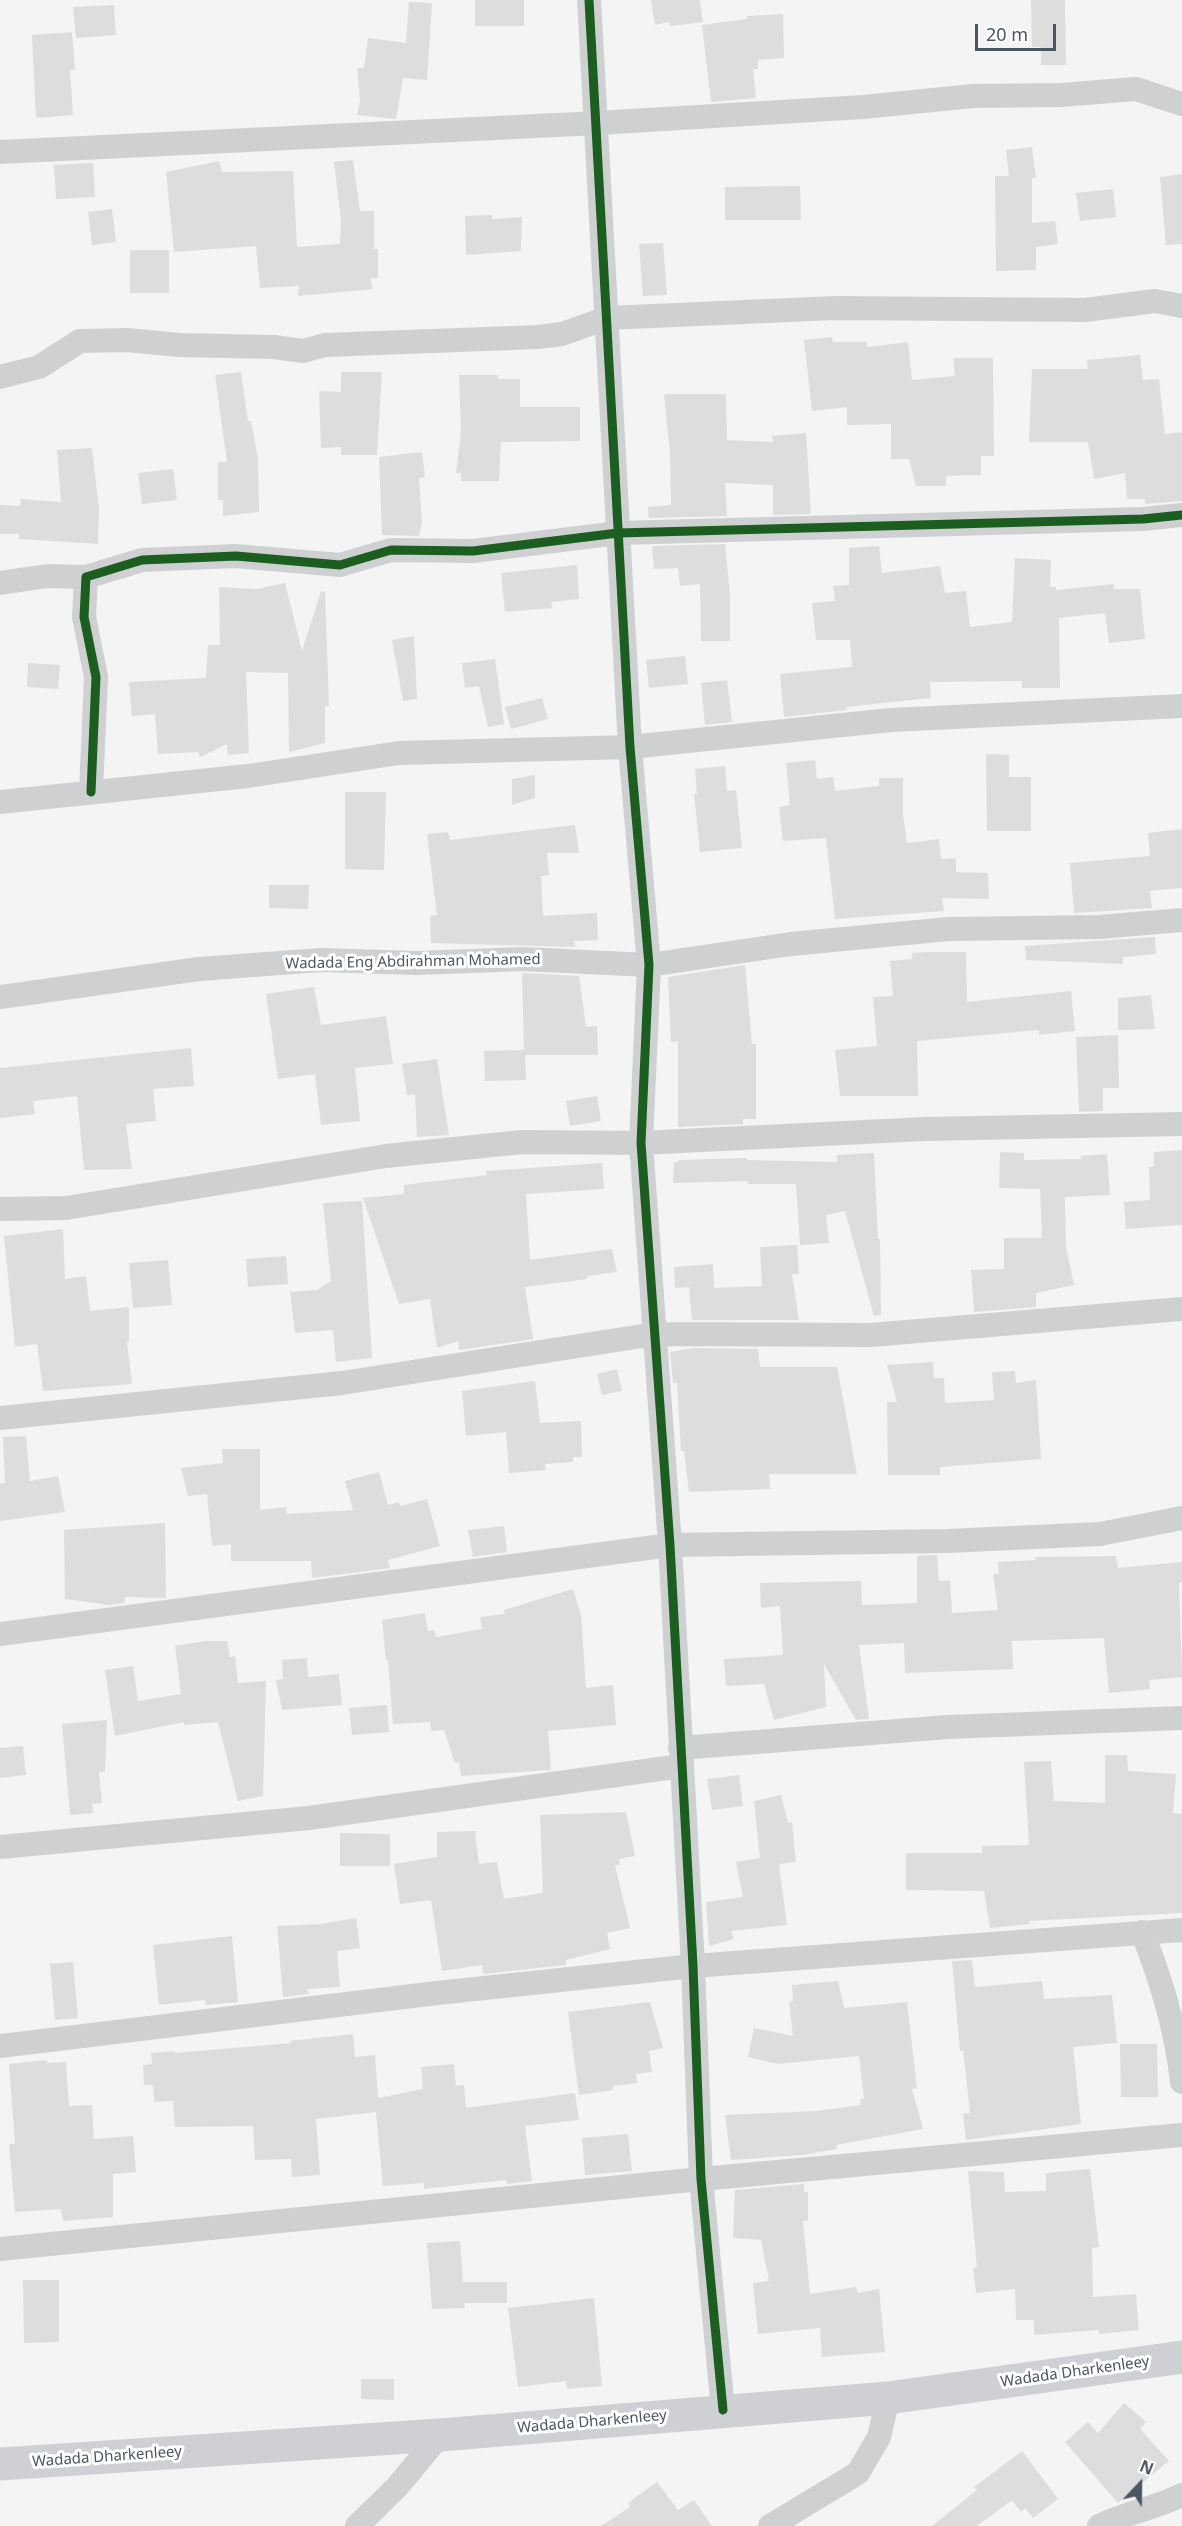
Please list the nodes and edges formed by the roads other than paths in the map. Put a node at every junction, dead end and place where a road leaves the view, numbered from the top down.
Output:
1 (589, 0) edge
2 (1182, 104) edge
3 (598, 123) junction
4 (0, 152) edge
5 (1182, 306) edge
6 (607, 318) junction
7 (0, 377) edge
8 (1182, 515) edge
9 (618, 533) junction
10 (86, 577) junction
11 (0, 583) edge
12 (1182, 706) edge
13 (630, 747) junction
14 (91, 792) junction
15 (0, 802) edge
16 (1182, 920) edge
17 (649, 965) junction
18 (0, 997) edge
19 (1182, 1124) edge
20 (641, 1143) junction
21 (0, 1209) edge
22 (1182, 1309) edge
23 (655, 1334) junction
24 (0, 1418) edge
25 (1182, 1518) edge
26 (670, 1545) junction
27 (0, 1634) edge
28 (1182, 1718) edge
29 (681, 1757) junction
30 (0, 1847) edge
31 (1182, 1930) edge
32 (1142, 1932) junction
33 (693, 1966) junction
34 (0, 2046) edge
35 (1182, 2082) edge
36 (1182, 2136) edge
37 (701, 2179) junction
38 (0, 2249) edge
39 (1182, 2357) edge
40 (888, 2398) junction
41 (723, 2410) junction
42 (440, 2435) junction
43 (0, 2464) edge
44 (1182, 2495) edge
45 (357, 2526) edge
46 (770, 2526) edge
47 (1100, 2526) edge

1 - 3 street
2 - 3 street
3 - 4 street
3 - 6 street
5 - 6 street
6 - 7 street
6 - 9 street
8 - 9 street
9 - 10 street
9 - 13 street
10 - 11 street
10 - 14 street
12 - 13 street
13 - 14 street
13 - 17 street
14 - 15 street
16 - 17 street, Wadada Eng Abdirahman Mohamed
17 - 18 street, Wadada Eng Abdirahman Mohamed
17 - 20 street
19 - 20 street
20 - 21 street
20 - 23 street
22 - 23 street
23 - 24 street
23 - 26 street
25 - 26 street
26 - 27 street
26 - 29 street
28 - 29 street
29 - 30 street
29 - 33 street
31 - 32 street
32 - 33 street
32 - 35 street
33 - 34 street
33 - 37 street
36 - 37 street
37 - 38 street
37 - 41 street
39 - 40 main road, Wadada Dharkenleey
40 - 41 main road, Wadada Dharkenleey
40 - 46 street
41 - 42 main road, Wadada Dharkenleey
42 - 43 main road, Wadada Dharkenleey
42 - 45 street
44 - 47 street

